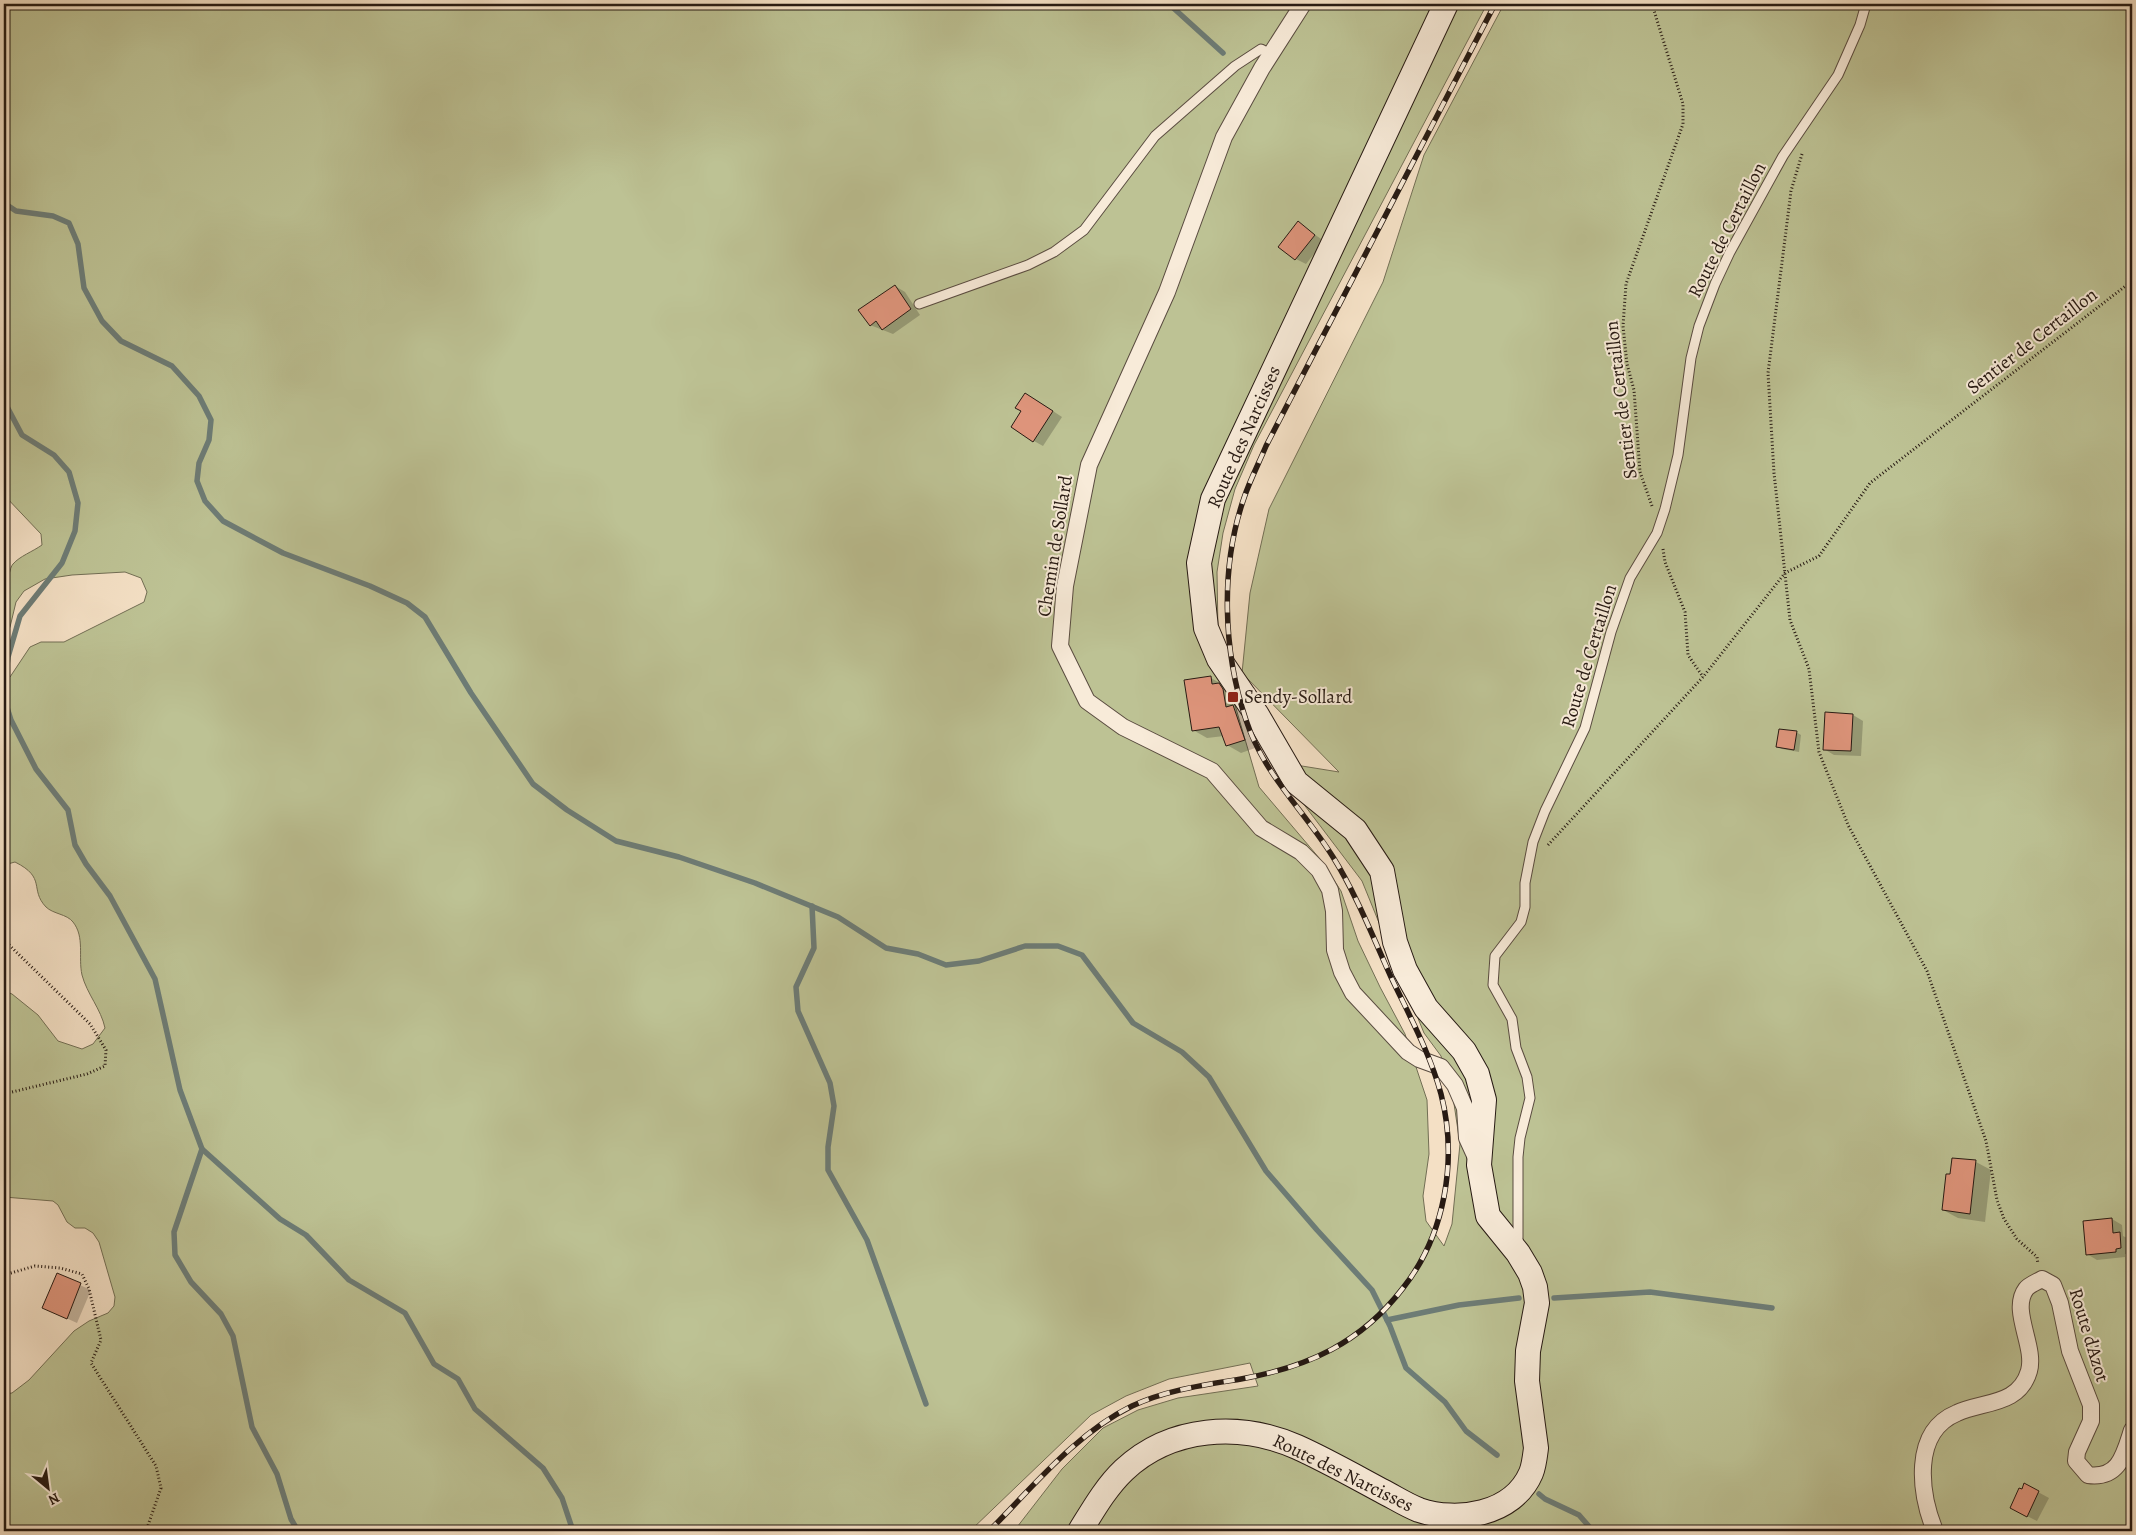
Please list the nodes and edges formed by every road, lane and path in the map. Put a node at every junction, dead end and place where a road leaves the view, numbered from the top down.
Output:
1 (1303, 4) edge
2 (1446, 4) edge
3 (1652, 4) edge
4 (1866, 4) edge
5 (1271, 54) junction
6 (1807, 146) dead end
7 (2132, 281) edge
8 (920, 304) dead end
9 (1659, 527) junction
10 (1785, 572) junction
11 (1703, 677) junction
12 (1529, 865) junction
13 (4, 940) edge
14 (4, 1092) edge
15 (1480, 1165) junction
16 (1518, 1253) junction
17 (4, 1275) edge
18 (2042, 1279) junction
19 (2132, 1430) edge
20 (146, 1531) edge
21 (1080, 1531) edge
22 (1934, 1531) edge

1 - 5 street, Chemin de Sollard
2 - 15 street, Route des Narcisses
3 - 9 path, Sentier de Certaillon
4 - 9 lane, Route de Certaillon
5 - 8 lane
5 - 15 street, Chemin de Sollard
6 - 10 path
7 - 10 path, Sentier de Certaillon
9 - 11 path, Sentier de Certaillon
9 - 12 lane, Route de Certaillon
10 - 11 path, Sentier de Certaillon
10 - 18 path
11 - 12 path, Sentier de Certaillon
12 - 16 lane, Route de Certaillon
13 - 14 path
15 - 16 street, Route des Narcisses
16 - 21 street, Route des Narcisses
17 - 20 path
18 - 19 street, Route d'Azot
18 - 22 street, Route d'Azot

